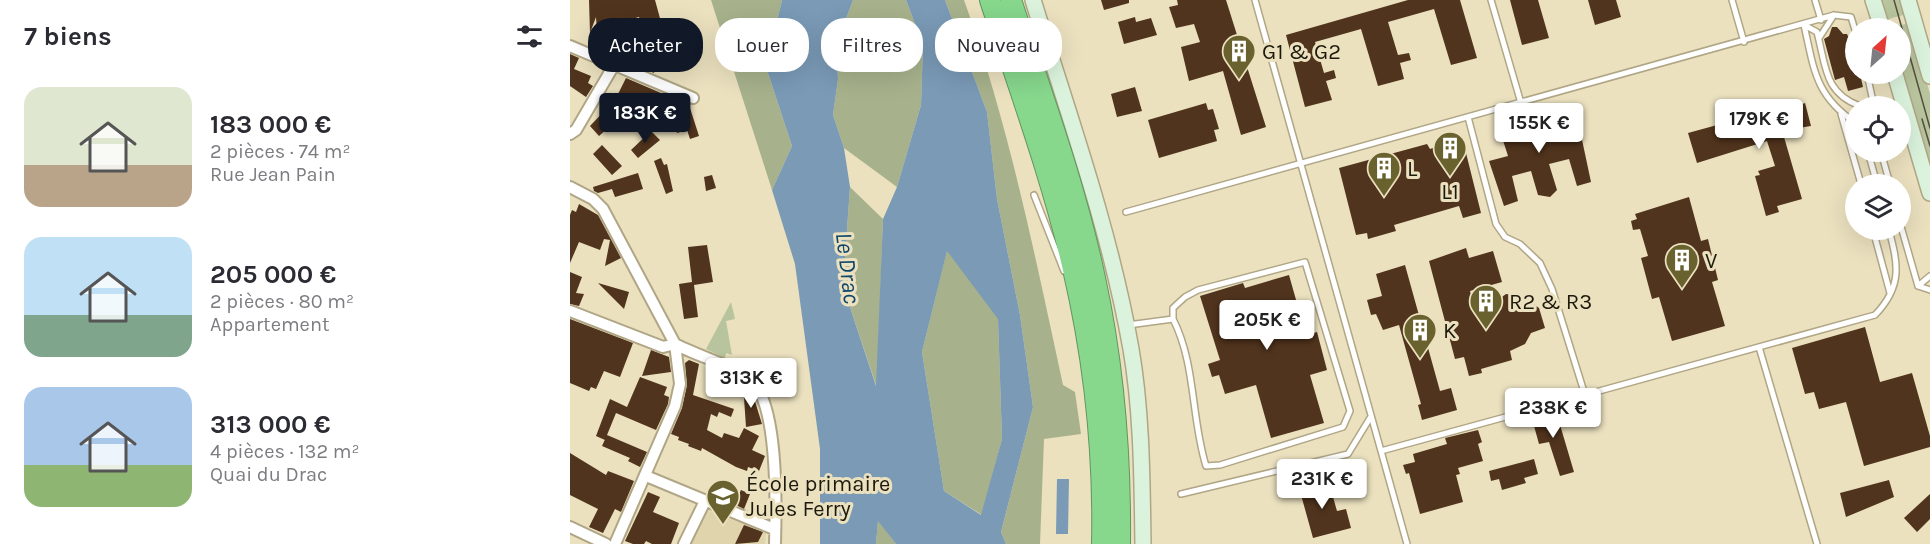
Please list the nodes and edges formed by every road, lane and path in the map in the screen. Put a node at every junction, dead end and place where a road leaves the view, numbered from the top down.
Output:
1 (990, 0) edge
2 (1011, 0) edge
3 (1033, 0) edge
4 (1255, 0) edge
5 (1491, 0) edge
6 (1732, 0) edge
7 (1815, 0) edge
8 (1873, 0) edge
9 (1908, 0) edge
10 (1834, 15) junction
11 (1851, 18) edge
12 (1879, 18) edge
13 (1821, 20) junction
14 (1804, 25) junction
15 (1819, 38) junction
16 (1744, 42) junction
17 (570, 46) edge
18 (588, 54) edge
19 (610, 72) edge
20 (631, 72) edge
21 (1930, 76) edge
22 (1898, 84) edge
23 (693, 98) dead end
24 (1845, 101) edge
25 (1521, 102) junction
26 (1841, 114) junction
27 (1845, 116) edge
28 (1468, 117) junction
29 (570, 134) edge
30 (1300, 163) junction
31 (1858, 174) edge
32 (570, 187) edge
33 (1930, 193) edge
34 (1034, 195) dead end
35 (1126, 212) dead end
36 (1876, 240) edge
37 (1892, 240) edge
38 (1905, 240) edge
39 (1930, 276) edge
40 (1918, 286) junction
41 (1930, 290) edge
42 (1890, 295) junction
43 (570, 311) edge
44 (1173, 319) junction
45 (1085, 323) junction
46 (1126, 326) junction
47 (675, 344) junction
48 (1759, 347) junction
49 (1585, 395) junction
50 (1370, 418) junction
51 (1381, 451) junction
52 (646, 476) junction
53 (1181, 494) dead end
54 (705, 501) junction
55 (570, 527) edge
56 (774, 529) junction
57 (606, 544) edge
58 (615, 544) edge
59 (684, 544) edge
60 (775, 544) edge
61 (1102, 544) edge
62 (1120, 544) edge
63 (1143, 544) edge
64 (1407, 544) edge
65 (1817, 544) edge

1 - 45 highway
2 - 62 highway
3 - 46 street
4 - 30 lane
5 - 25 lane
6 - 16 lane
7 - 13 lane
8 - 12 street
9 - 21 street
10 - 11 lane
10 - 13 lane
10 - 15 lane
13 - 14 lane
14 - 15 lane
14 - 16 lane
14 - 26 lane
15 - 24 lane
16 - 25 lane
17 - 18 street
19 - 29 street
20 - 23 street
22 - 33 street
25 - 28 lane
26 - 27 lane
26 - 31 lane
28 - 30 lane
28 - 49 lane
30 - 35 lane
30 - 50 lane
32 - 47 street
34 - 45 lane
36 - 42 lane
37 - 42 lane
38 - 40 lane
39 - 40 lane
40 - 41 lane
42 - 48 lane
43 - 47 street
44 - 44 lane
44 - 46 lane
45 - 61 highway
46 - 63 street
47 - 52 street
47 - 56 street
48 - 49 lane
48 - 65 lane
49 - 51 lane
50 - 51 lane
50 - 53 lane
51 - 64 lane
52 - 54 street
52 - 58 street
54 - 56 street
54 - 59 street
55 - 57 street
56 - 60 street

